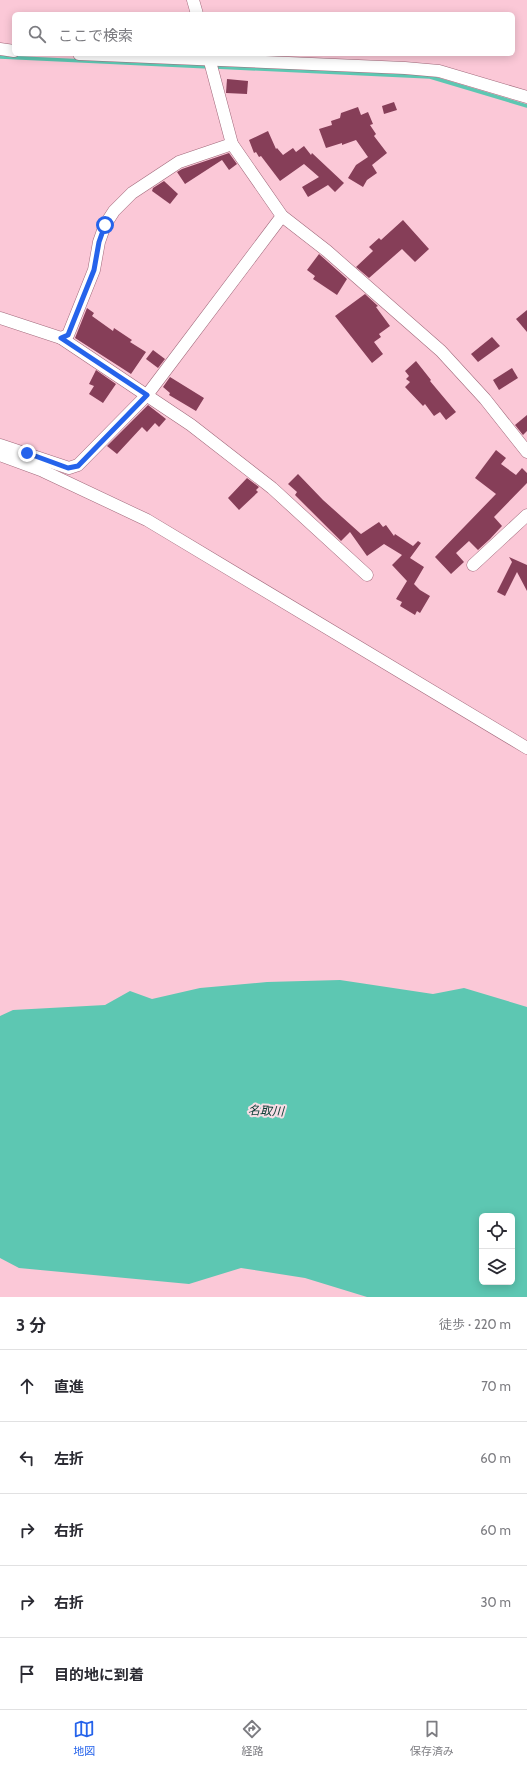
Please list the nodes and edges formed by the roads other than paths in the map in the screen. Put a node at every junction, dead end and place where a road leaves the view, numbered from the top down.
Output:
1 (193, 0) edge
2 (196, 12) edge
3 (0, 49) edge
4 (12, 51) edge
5 (108, 56) edge
6 (211, 63) edge
7 (527, 98) edge
8 (232, 144) junction
9 (282, 216) junction
10 (0, 318) edge
11 (61, 338) junction
12 (147, 395) junction
13 (0, 445) edge
14 (527, 452) edge
15 (0, 455) edge
16 (527, 515) edge
17 (473, 565) dead end
18 (367, 575) dead end
19 (527, 748) edge

1 - 2 street
3 - 4 street
5 - 6 street
6 - 7 street
6 - 8 street
8 - 9 street
8 - 11 street
9 - 12 street
9 - 14 street
10 - 11 street
11 - 12 street
12 - 13 street
12 - 18 street
15 - 19 street
16 - 17 street

